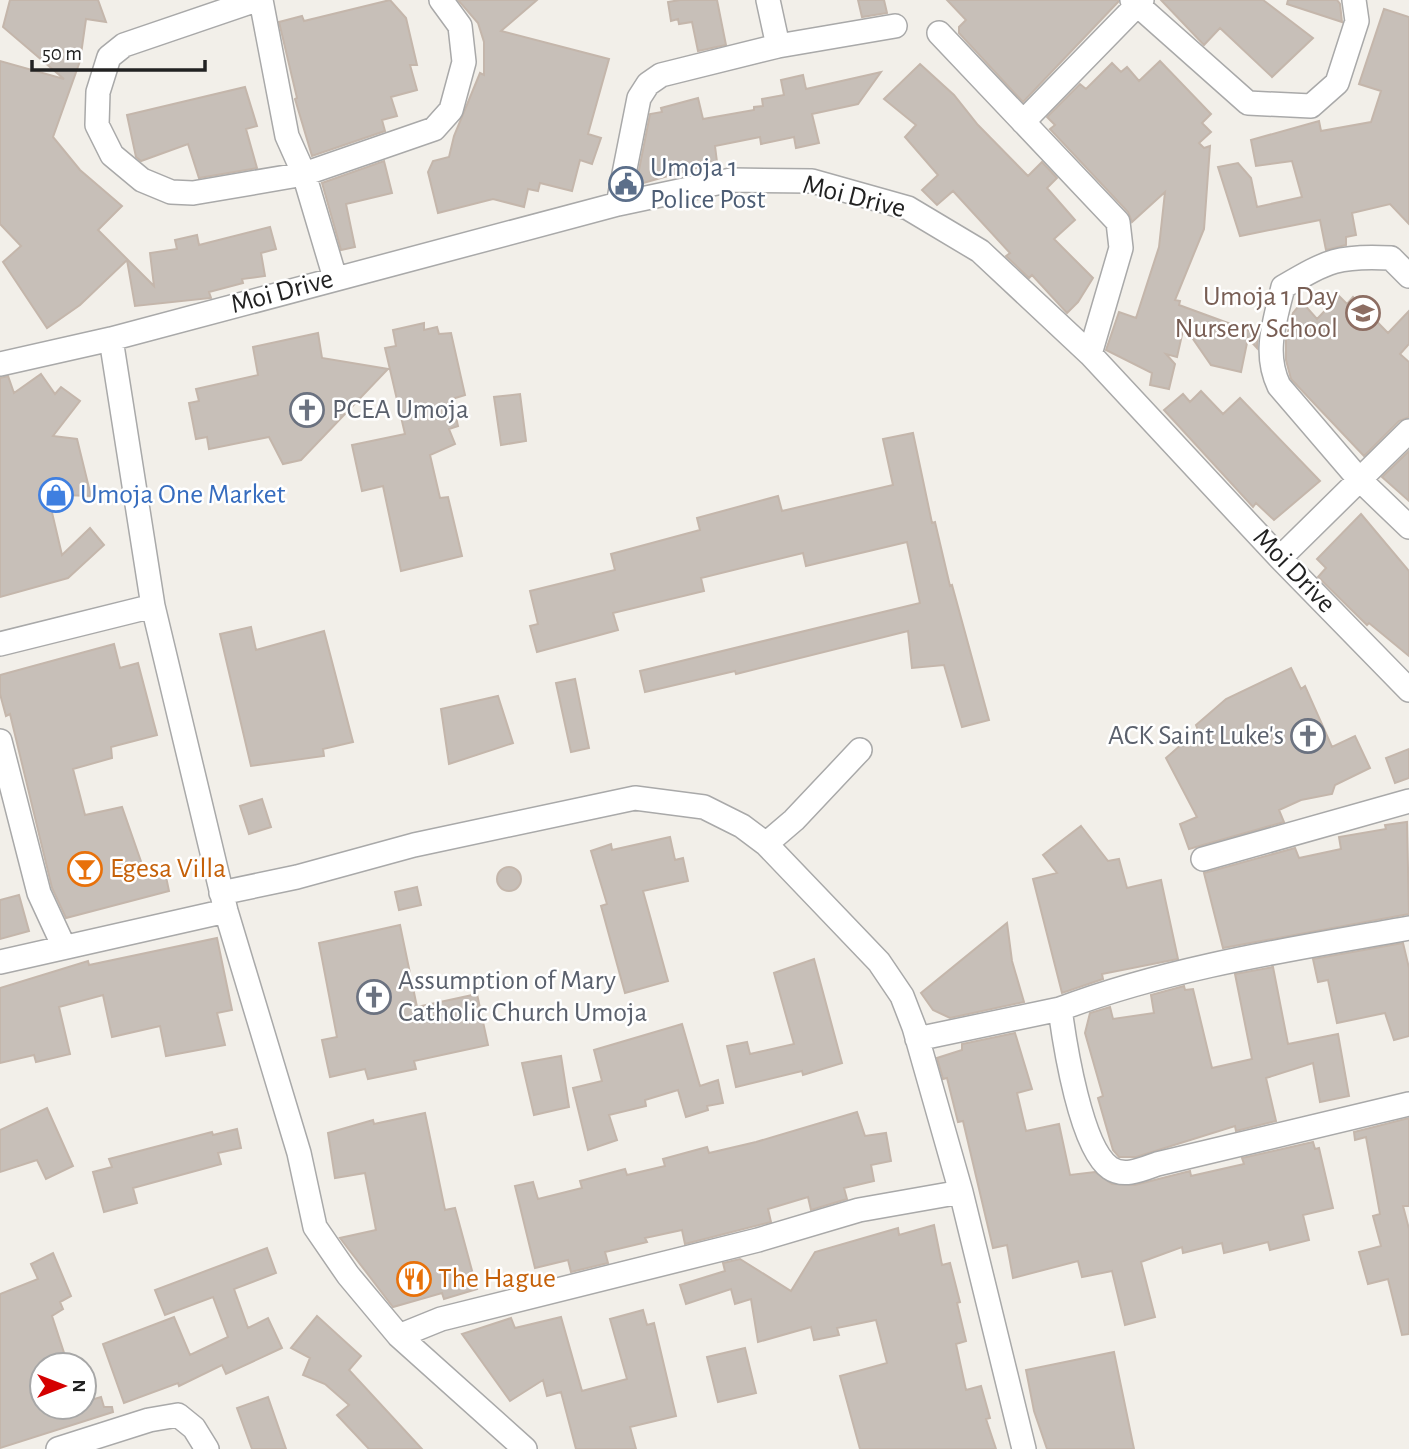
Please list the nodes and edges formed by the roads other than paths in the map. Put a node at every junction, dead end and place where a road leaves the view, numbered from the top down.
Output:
1 (259, 0) edge
2 (441, 0) edge
3 (768, 0) edge
4 (1354, 0) edge
5 (1137, 2) edge
6 (895, 26) dead end
7 (939, 33) dead end
8 (778, 46) junction
9 (1023, 122) junction
10 (304, 174) junction
11 (618, 204) junction
12 (1409, 276) edge
13 (335, 278) junction
14 (111, 339) junction
15 (1090, 354) junction
16 (0, 364) edge
17 (1409, 431) edge
18 (1358, 478) junction
19 (1409, 527) edge
20 (1280, 558) junction
21 (153, 606) junction
22 (0, 643) edge
23 (1409, 690) edge
24 (0, 741) edge
25 (860, 750) dead end
26 (1409, 801) edge
27 (766, 844) junction
28 (1203, 859) dead end
29 (224, 902) junction
30 (1409, 928) edge
31 (64, 947) junction
32 (0, 962) edge
33 (1060, 1009) junction
34 (918, 1039) junction
35 (1409, 1104) edge
36 (961, 1192) junction
37 (399, 1336) junction
38 (58, 1449) edge
39 (207, 1449) edge
40 (525, 1449) edge
41 (1024, 1449) edge

1 - 10 street
1 - 10 street
2 - 10 street
3 - 8 street
4 - 5 street
5 - 9 street
6 - 8 street
7 - 9 street
8 - 11 street
9 - 15 street
10 - 13 street
11 - 13 street, Moi Drive
11 - 15 street, Moi Drive
12 - 18 street
13 - 14 street, Moi Drive
14 - 16 street, Moi Drive
14 - 21 street
15 - 20 street, Moi Drive
17 - 18 street
18 - 19 street
18 - 20 street
20 - 23 street, Moi Drive
21 - 22 street
21 - 29 street
24 - 31 street
25 - 27 street
26 - 28 street
27 - 29 street
27 - 34 street
29 - 31 street
29 - 37 street
30 - 33 street
31 - 32 street
33 - 34 street
33 - 35 street
34 - 36 street
36 - 37 street
36 - 41 street
37 - 40 street
38 - 39 street

